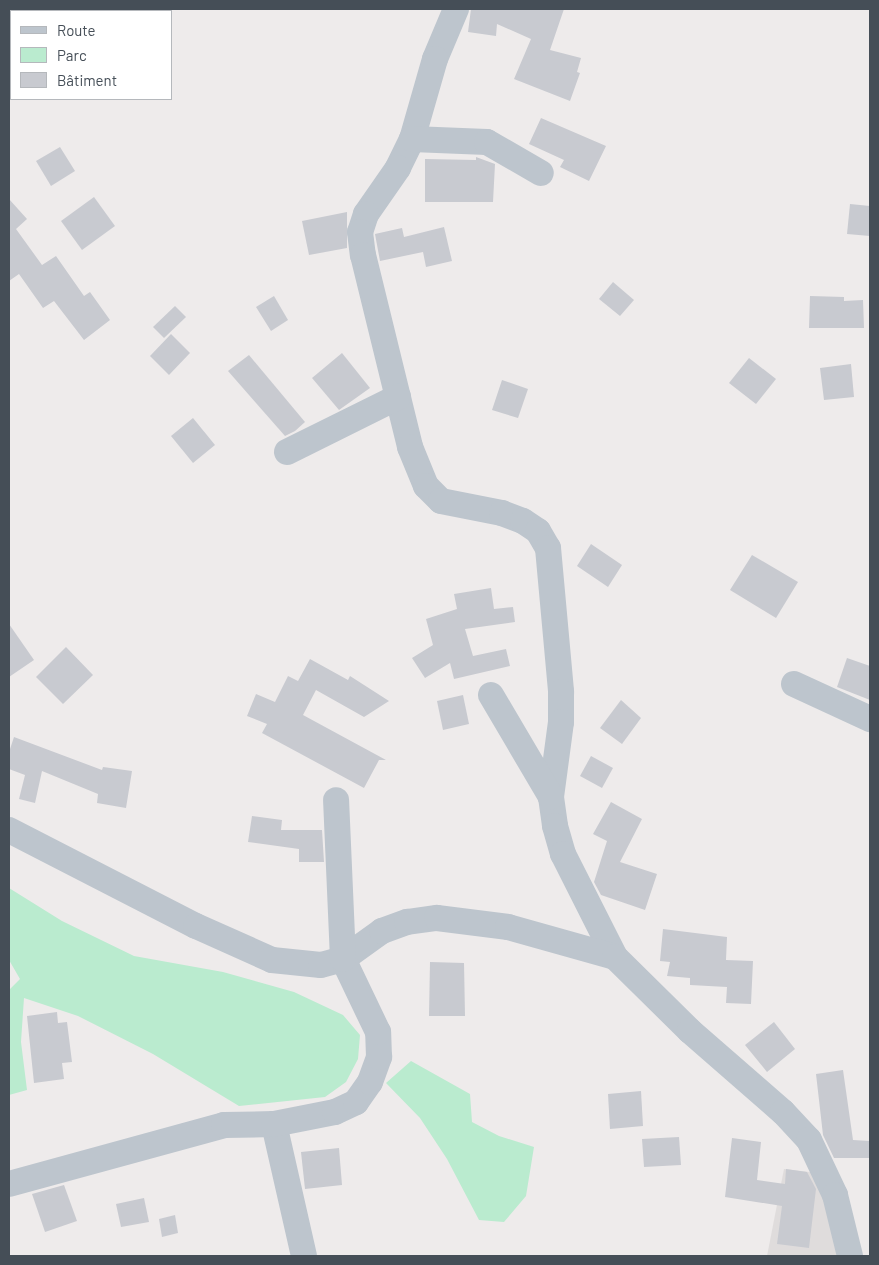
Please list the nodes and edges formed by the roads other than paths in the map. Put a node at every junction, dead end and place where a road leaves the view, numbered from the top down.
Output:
1 (456, 9) edge
2 (412, 139) junction
3 (541, 173) dead end
4 (398, 397) junction
5 (287, 452) dead end
6 (794, 684) dead end
7 (491, 695) dead end
8 (870, 719) edge
9 (551, 797) junction
10 (336, 800) dead end
11 (9, 830) edge
12 (615, 957) junction
13 (343, 959) junction
14 (274, 1124) junction
15 (9, 1184) edge
16 (304, 1256) edge
17 (850, 1256) edge

1 - 2 street
2 - 3 street
2 - 4 street
4 - 5 street
4 - 9 street
6 - 8 street
7 - 9 street
9 - 12 street
10 - 13 street
11 - 13 street
12 - 13 street
12 - 17 street
13 - 14 street
14 - 15 street
14 - 16 street

